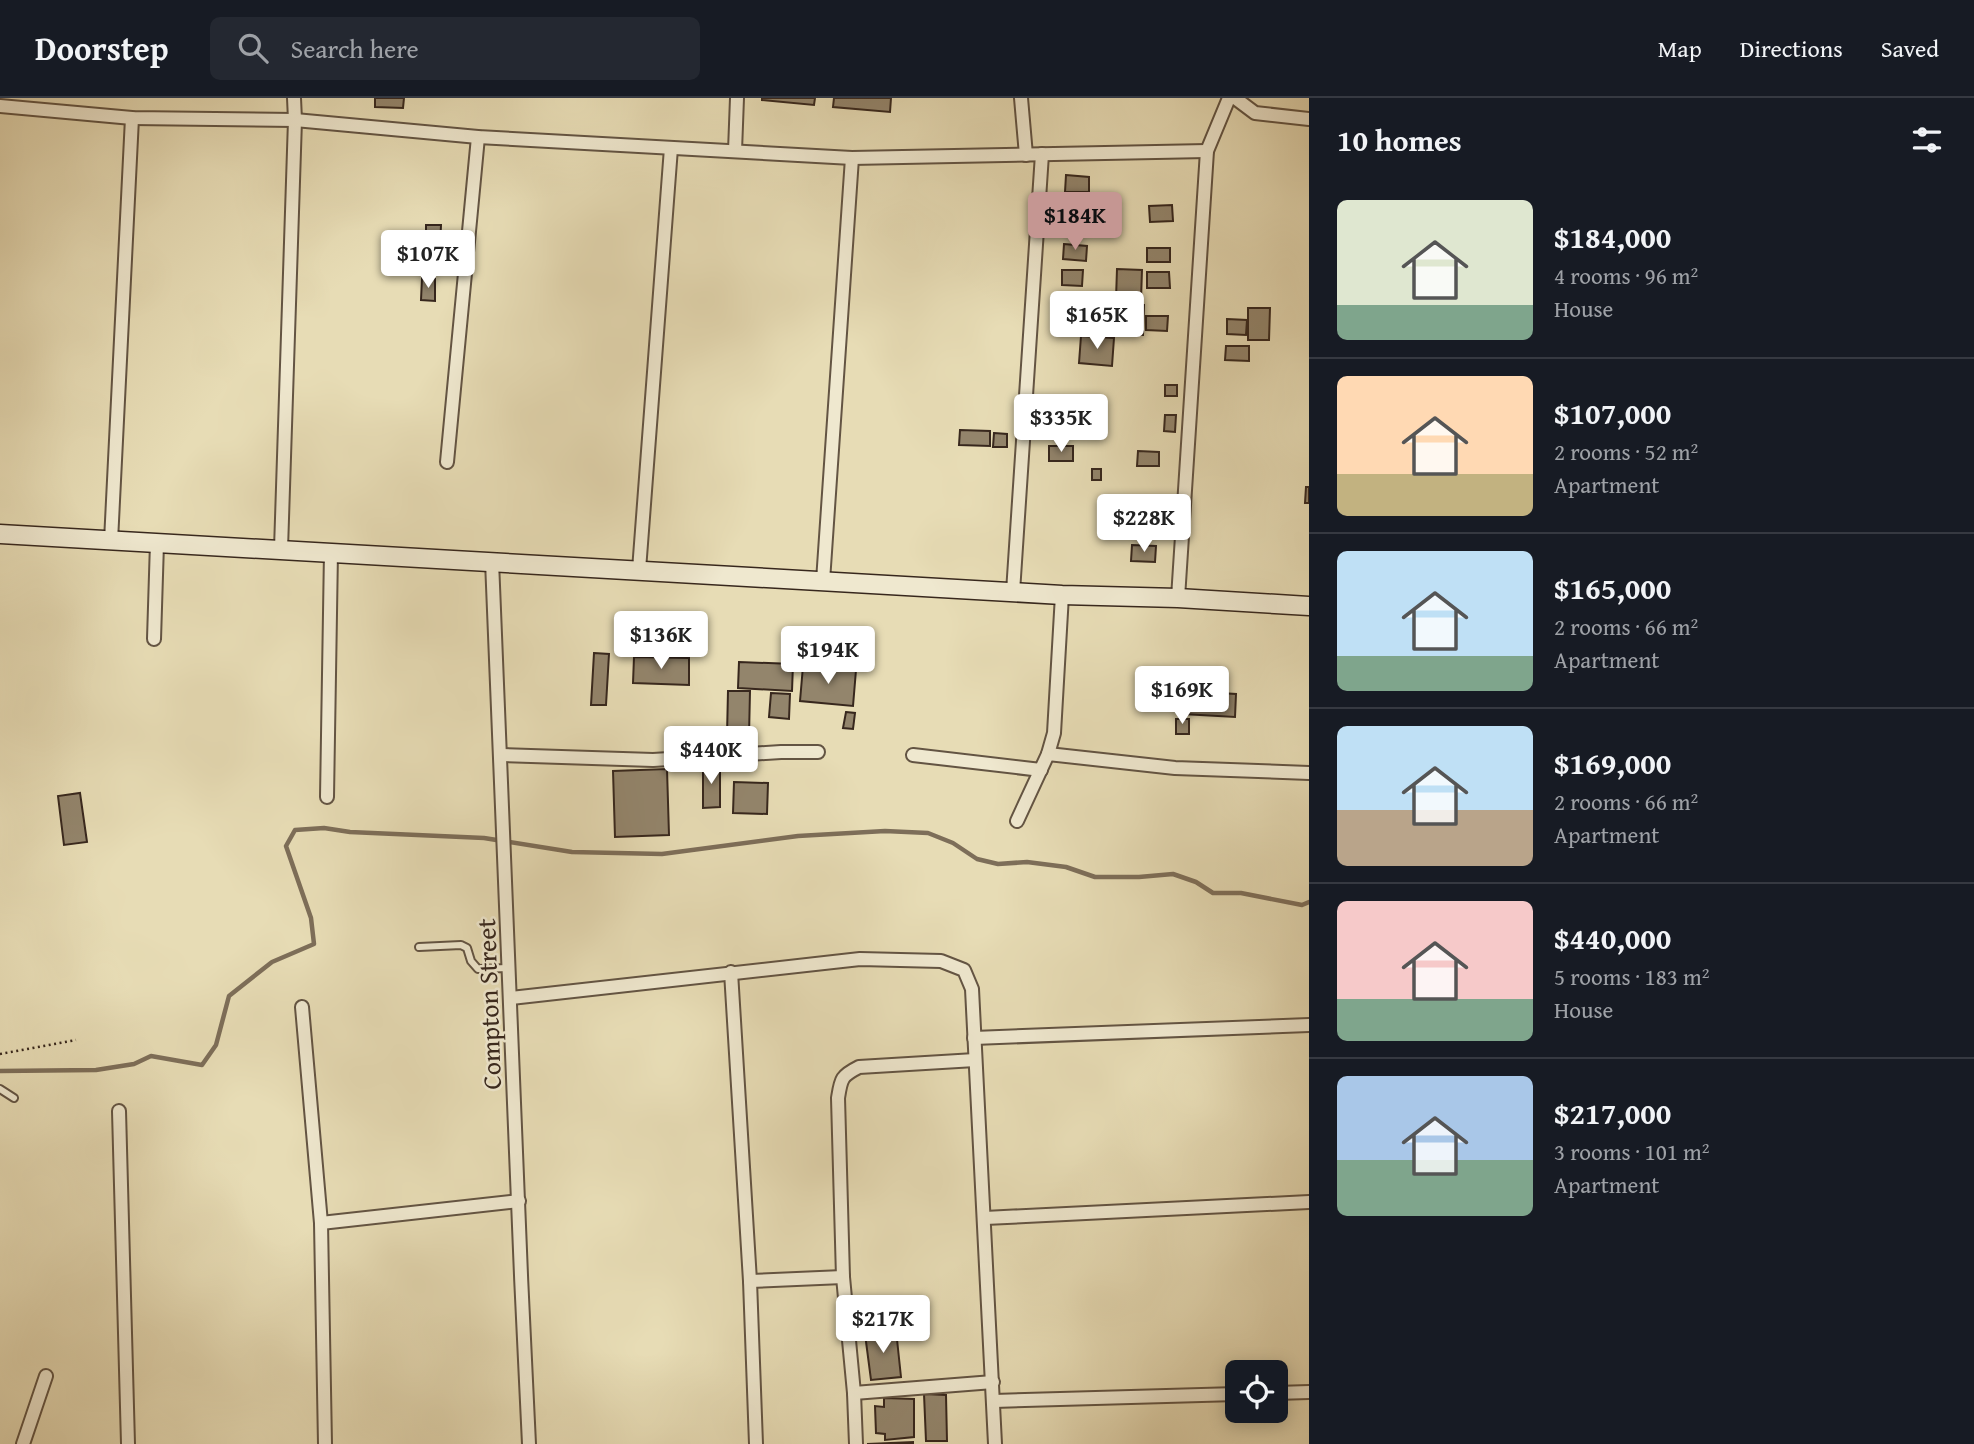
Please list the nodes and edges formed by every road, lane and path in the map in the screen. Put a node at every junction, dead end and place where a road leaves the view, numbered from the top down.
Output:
1 (293, 98) edge
2 (737, 98) edge
3 (1021, 98) edge
4 (1228, 98) edge
5 (1235, 98) edge
6 (0, 106) edge
7 (132, 118) junction
8 (1309, 119) edge
9 (295, 120) junction
10 (478, 137) junction
11 (671, 148) junction
12 (735, 151) junction
13 (1207, 151) junction
14 (1042, 154) junction
15 (1027, 155) junction
16 (852, 158) junction
17 (447, 462) dead end
18 (0, 534) edge
19 (111, 541) junction
20 (157, 543) junction
21 (281, 549) junction
22 (331, 552) junction
23 (492, 561) junction
24 (639, 570) junction
25 (823, 581) junction
26 (1013, 593) junction
27 (1062, 595) junction
28 (1178, 598) junction
29 (1309, 606) edge
30 (154, 639) dead end
31 (818, 752) dead end
32 (1048, 754) junction
33 (501, 755) junction
34 (913, 755) dead end
35 (1041, 770) junction
36 (1309, 773) edge
37 (327, 797) dead end
38 (1017, 821) dead end
39 (419, 947) dead end
40 (510, 968) junction
41 (732, 972) junction
42 (511, 998) junction
43 (302, 1007) dead end
44 (1309, 1025) edge
45 (974, 1038) junction
46 (76, 1040) dead end
47 (0, 1054) edge
48 (975, 1060) junction
49 (0, 1089) edge
50 (14, 1098) dead end
51 (119, 1111) dead end
52 (519, 1201) junction
53 (1309, 1202) edge
54 (985, 1218) junction
55 (321, 1223) junction
56 (843, 1277) junction
57 (750, 1281) junction
58 (46, 1376) dead end
59 (993, 1382) junction
60 (1309, 1392) edge
61 (854, 1393) junction
62 (1288, 1393) edge
63 (1225, 1394) edge
64 (994, 1401) junction
65 (23, 1444) edge
66 (128, 1444) edge
67 (325, 1444) edge
68 (529, 1444) edge
69 (756, 1444) edge
70 (856, 1444) edge
71 (995, 1444) edge

1 - 9 street
2 - 12 street
3 - 15 street
4 - 13 street
5 - 8 street
6 - 7 street
7 - 9 street
7 - 19 street
9 - 10 street
9 - 21 street
10 - 11 street
10 - 17 street
11 - 12 street
11 - 24 street
12 - 16 street
13 - 14 street
13 - 28 street
14 - 15 street
14 - 26 street
15 - 16 street
16 - 25 street
18 - 19 street
19 - 20 street
20 - 21 street
20 - 30 street
21 - 22 street
22 - 23 street
22 - 37 street
23 - 24 street
23 - 33 street, Compton Street
24 - 25 street
25 - 26 street
26 - 27 street
27 - 28 street
27 - 32 street
28 - 29 street
31 - 33 street
32 - 35 street
32 - 36 street
33 - 40 street, Compton Street
34 - 35 street
35 - 38 street
39 - 40 lane
40 - 42 street, Compton Street
41 - 42 street
41 - 45 street
41 - 57 street
42 - 52 street, Compton Street
43 - 55 street
44 - 45 street
45 - 48 street
46 - 47 path
48 - 54 street
48 - 56 street
49 - 50 lane
51 - 66 street
52 - 55 street
52 - 68 street, Compton Street
53 - 54 street
54 - 59 street
55 - 67 street
56 - 57 street
56 - 61 street
57 - 69 street
58 - 65 street
59 - 61 street
59 - 64 street
60 - 62 street
61 - 70 street
63 - 64 street
64 - 71 street

